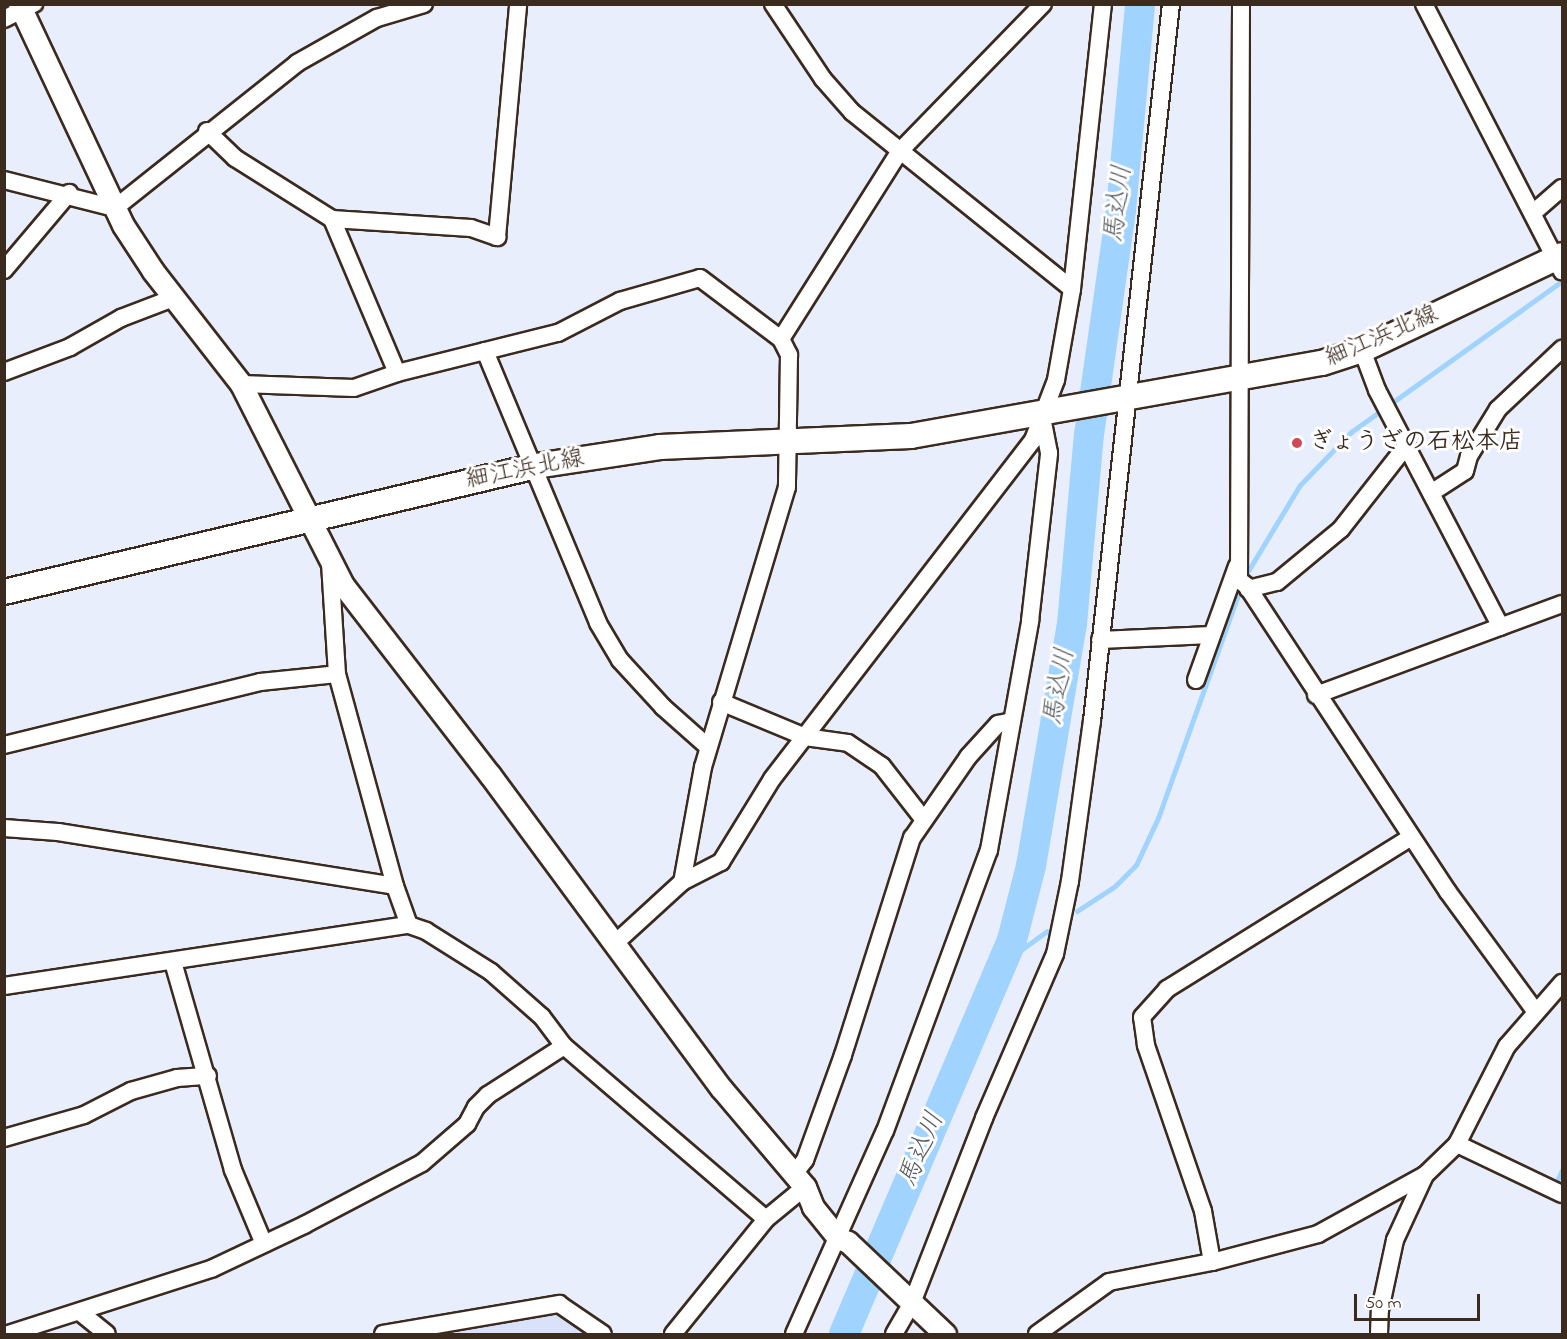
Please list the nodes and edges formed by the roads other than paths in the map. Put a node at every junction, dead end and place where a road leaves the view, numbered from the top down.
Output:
1 (424, 4) edge
2 (518, 4) edge
3 (772, 4) edge
4 (1043, 4) edge
5 (1103, 4) edge
6 (1171, 4) edge
7 (1241, 4) edge
8 (1424, 4) edge
9 (20, 10) edge
10 (207, 131) junction
11 (900, 152) junction
12 (4, 180) edge
13 (1563, 188) edge
14 (69, 194) junction
15 (115, 208) junction
16 (1533, 213) junction
17 (332, 219) junction
18 (1561, 263) edge
19 (4, 270) edge
20 (1072, 289) junction
21 (173, 298) junction
22 (781, 339) junction
23 (1362, 350) junction
24 (1563, 350) edge
25 (485, 351) junction
26 (4, 372) edge
27 (397, 373) junction
28 (1240, 379) junction
29 (241, 384) junction
30 (1124, 396) junction
31 (1048, 411) junction
32 (788, 440) junction
33 (1406, 446) junction
34 (536, 466) junction
35 (1431, 493) junction
36 (311, 517) junction
37 (330, 563) junction
38 (1243, 578) junction
39 (4, 592) edge
40 (1563, 604) edge
41 (1501, 627) junction
42 (1211, 635) junction
43 (1100, 640) junction
44 (337, 674) junction
45 (1196, 680) dead end
46 (1316, 695) junction
47 (721, 702) junction
48 (1012, 721) junction
49 (805, 737) junction
50 (4, 745) edge
51 (708, 747) junction
52 (924, 820) junction
53 (4, 828) edge
54 (1411, 837) junction
55 (682, 882) junction
56 (395, 886) junction
57 (409, 925) junction
58 (614, 944) junction
59 (173, 962) junction
60 (1563, 983) edge
61 (4, 986) edge
62 (1534, 1011) junction
63 (564, 1046) junction
64 (208, 1076) junction
65 (4, 1138) edge
66 (1456, 1144) junction
67 (1425, 1175) junction
68 (800, 1180) junction
69 (1556, 1190) edge
70 (766, 1219) junction
71 (843, 1240) junction
72 (264, 1244) junction
73 (1212, 1262) junction
74 (909, 1300) junction
75 (81, 1313) junction
76 (8, 1335) edge
77 (107, 1335) edge
78 (383, 1335) edge
79 (603, 1335) edge
80 (673, 1335) edge
81 (794, 1335) edge
82 (894, 1335) edge
83 (945, 1335) edge
84 (1037, 1335) edge
85 (1379, 1335) edge

1 - 10 street
2 - 17 street
3 - 11 street
4 - 11 street
5 - 20 street
6 - 30 street
7 - 28 street
8 - 16 street
9 - 15 street
10 - 15 street
10 - 17 street
11 - 20 street
11 - 22 street
12 - 14 street
13 - 16 street
14 - 15 street
14 - 19 street
15 - 21 street
16 - 18 street
17 - 27 street
18 - 23 main road, 細江浜北線
20 - 31 street
21 - 26 street
21 - 29 street
22 - 25 street
22 - 32 street
23 - 28 main road, 細江浜北線
23 - 33 street
24 - 35 street
25 - 27 street
25 - 34 street
27 - 29 street
28 - 30 main road, 細江浜北線
28 - 38 street
29 - 36 street
30 - 31 main road, 細江浜北線
30 - 43 street
31 - 32 main road, 細江浜北線
31 - 48 street
31 - 49 street
32 - 34 main road, 細江浜北線
32 - 47 street
33 - 35 street
33 - 38 street
34 - 36 main road, 細江浜北線
34 - 51 street
35 - 41 street
36 - 37 street
36 - 39 main road, 細江浜北線
37 - 44 street
37 - 58 street
38 - 42 street
38 - 46 street
40 - 41 street
41 - 46 street
42 - 43 street
42 - 45 street
43 - 74 street
44 - 50 street
44 - 56 street
46 - 54 street
47 - 49 street
47 - 51 street
48 - 52 street
48 - 71 street
49 - 52 street
49 - 55 street
51 - 55 street
52 - 68 street
53 - 56 street
54 - 62 street
54 - 73 street
55 - 58 street
56 - 57 street
57 - 59 street
57 - 63 street
58 - 68 street
59 - 61 street
59 - 64 street
60 - 62 street
62 - 66 street
63 - 70 street
63 - 72 street
64 - 65 street
64 - 72 street
66 - 67 street
66 - 69 street
67 - 73 street
67 - 85 street
68 - 70 street
68 - 71 street
70 - 80 street
71 - 74 street
71 - 81 street
72 - 75 street
73 - 84 street
74 - 82 street
74 - 83 street
75 - 76 street
75 - 77 street
78 - 79 street

